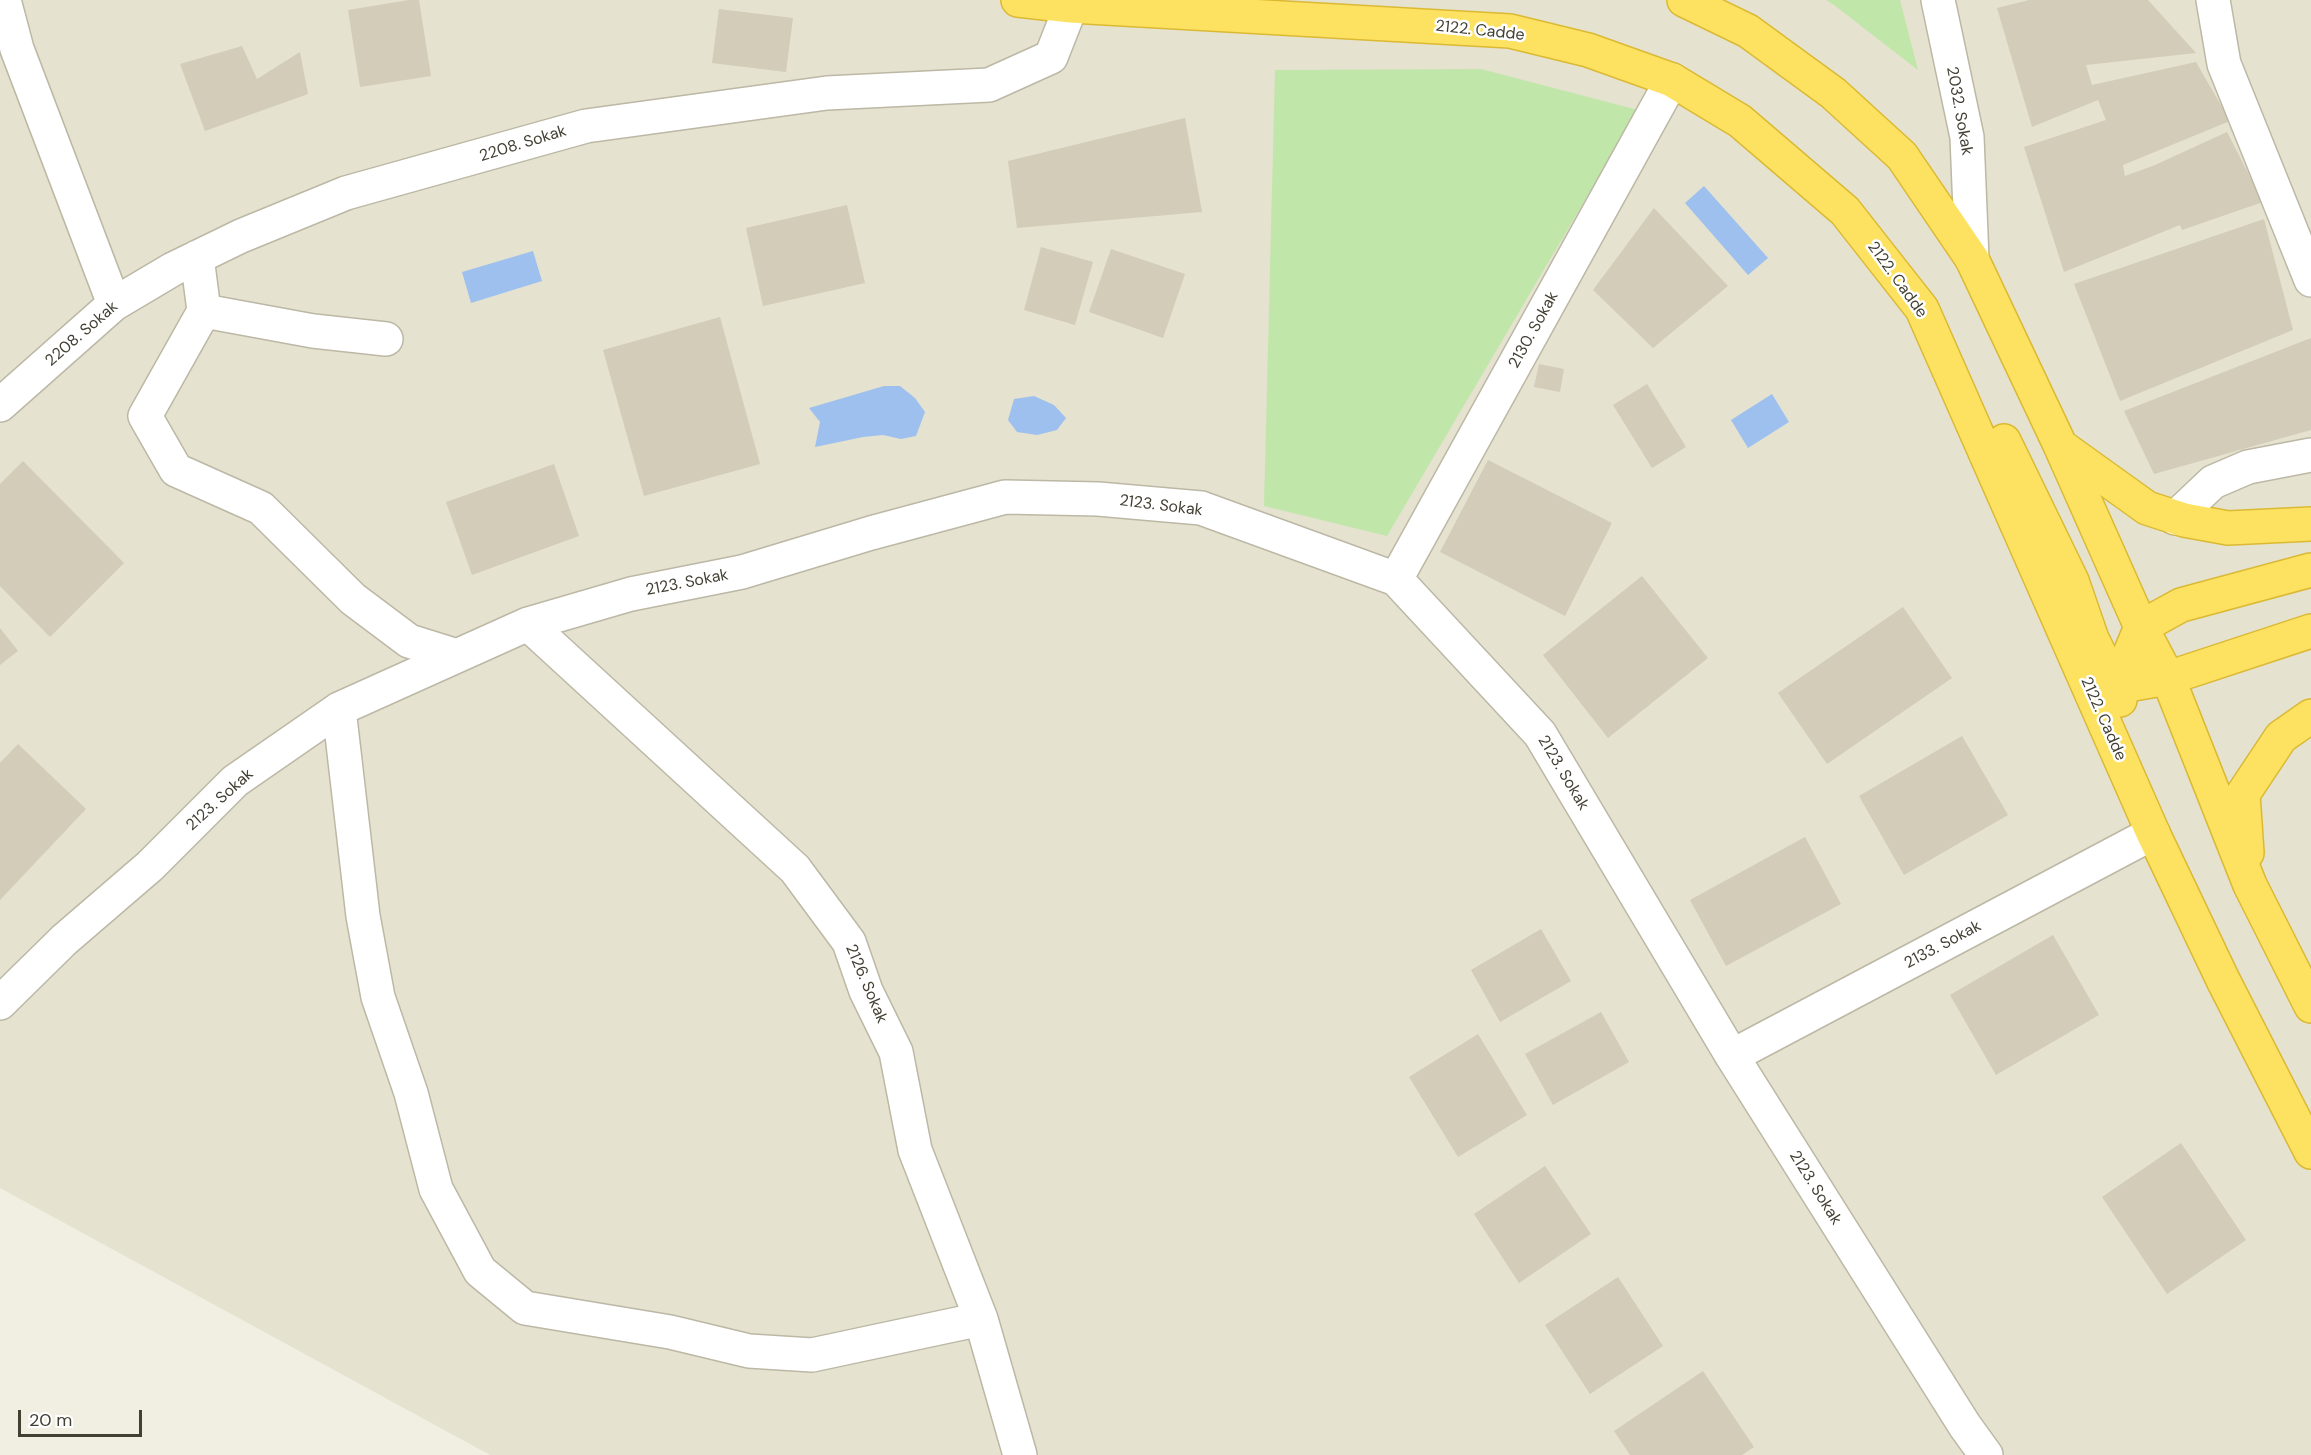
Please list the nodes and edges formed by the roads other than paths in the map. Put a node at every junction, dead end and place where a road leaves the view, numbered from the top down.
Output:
1 (4, 0) edge
2 (1018, 0) edge
3 (1684, 0) edge
4 (1938, 0) edge
5 (2213, 0) edge
6 (1071, 6) junction
7 (8, 56) edge
8 (1672, 80) junction
9 (197, 257) junction
10 (1972, 259) junction
11 (2311, 280) edge
12 (114, 304) junction
13 (1922, 309) junction
14 (204, 311) junction
15 (386, 339) dead end
16 (0, 405) edge
17 (2060, 445) junction
18 (2311, 455) edge
19 (2175, 518) junction
20 (2311, 524) edge
21 (2311, 570) edge
22 (1396, 579) junction
23 (528, 624) junction
24 (2141, 627) junction
25 (2311, 631) edge
26 (457, 656) junction
27 (2168, 678) junction
28 (2116, 687) junction
29 (339, 709) junction
30 (2311, 716) edge
31 (2153, 833) junction
32 (2250, 885) junction
33 (0, 1003) edge
34 (2311, 1006) edge
35 (1732, 1056) junction
36 (2311, 1152) edge
37 (981, 1319) junction
38 (1020, 1455) edge
39 (1986, 1455) edge

1 - 7 street
2 - 6 highway, 2122. Cadde
3 - 10 highway
4 - 10 street, 2032. Sokak
5 - 11 street
6 - 8 highway, 2122. Cadde
6 - 9 street, 2208. Sokak
7 - 12 street
8 - 13 highway, 2122. Cadde
8 - 22 street, 2130. Sokak
9 - 12 street, 2208. Sokak
9 - 14 street
10 - 17 highway
12 - 16 street, 2208. Sokak
13 - 28 highway
13 - 31 highway, 2122. Cadde
14 - 15 street
14 - 26 street
17 - 19 highway
17 - 24 highway
18 - 19 street
19 - 20 highway
21 - 24 highway
22 - 23 street, 2123. Sokak
22 - 35 street, 2123. Sokak
23 - 26 street, 2123. Sokak
23 - 37 street, 2126. Sokak
24 - 27 highway
24 - 28 highway
25 - 27 highway
26 - 29 street, 2123. Sokak
27 - 28 highway
27 - 32 highway
28 - 31 highway
29 - 33 street, 2123. Sokak
29 - 37 street
30 - 32 highway
31 - 35 street, 2133. Sokak
31 - 36 highway, 2122. Cadde
32 - 34 highway
35 - 39 street, 2123. Sokak
37 - 38 street, 2126. Sokak

